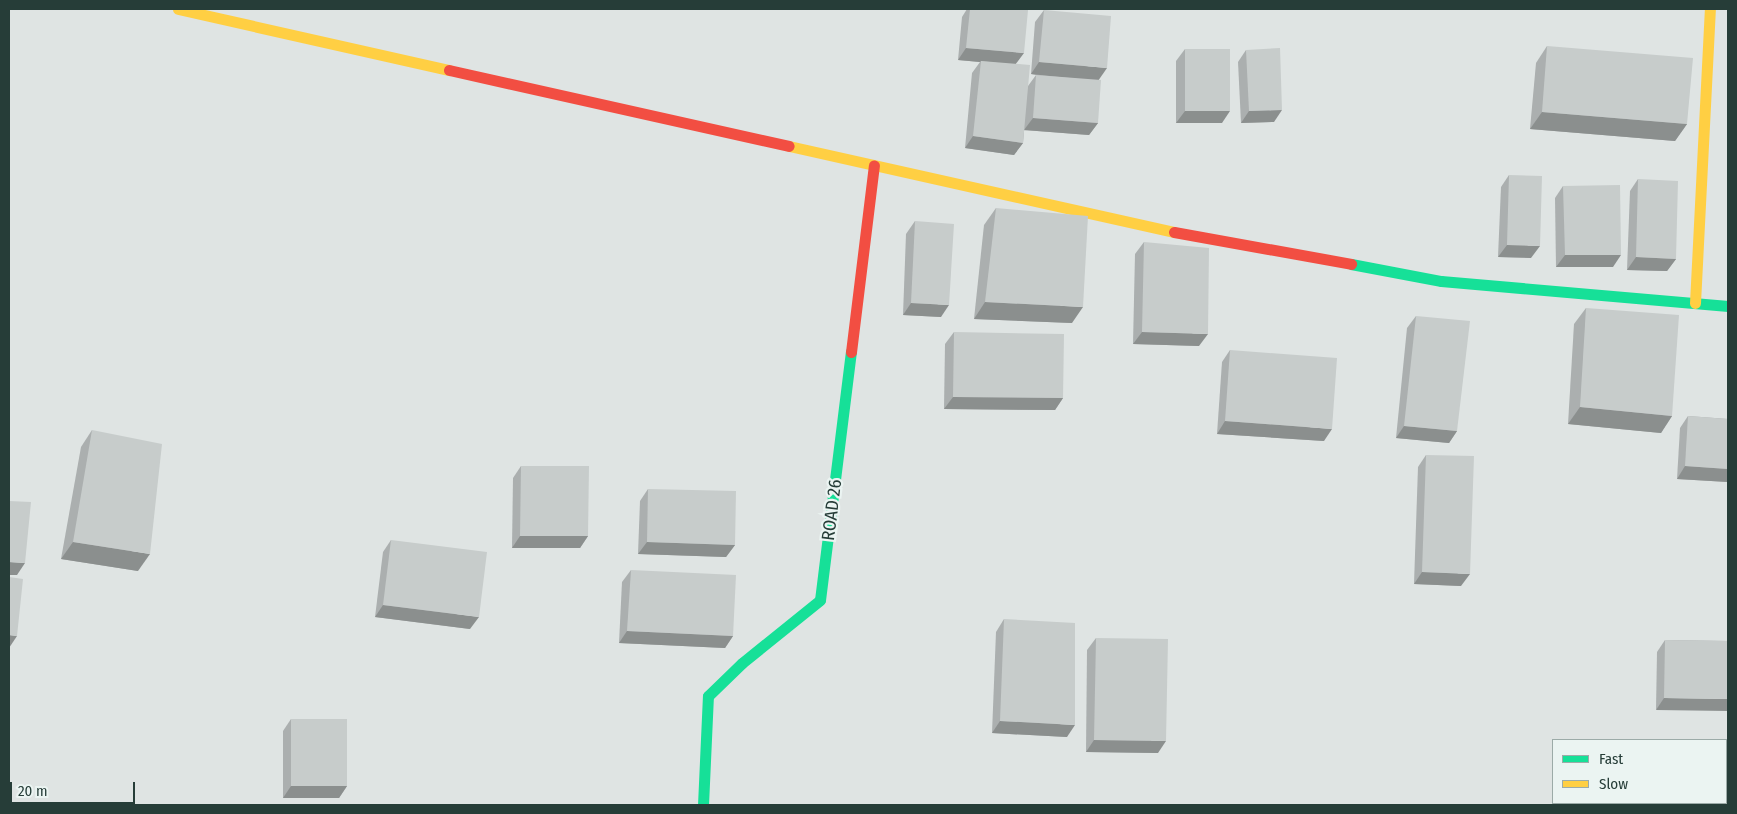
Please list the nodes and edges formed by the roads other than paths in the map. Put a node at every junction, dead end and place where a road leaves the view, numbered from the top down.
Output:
1 (178, 9) edge
2 (1710, 9) edge
3 (874, 165) junction
4 (1695, 303) junction
5 (1728, 306) edge
6 (703, 805) edge

1 - 3 main road
2 - 4 main road
3 - 4 main road
3 - 6 main road, ROAD 26
4 - 5 main road

